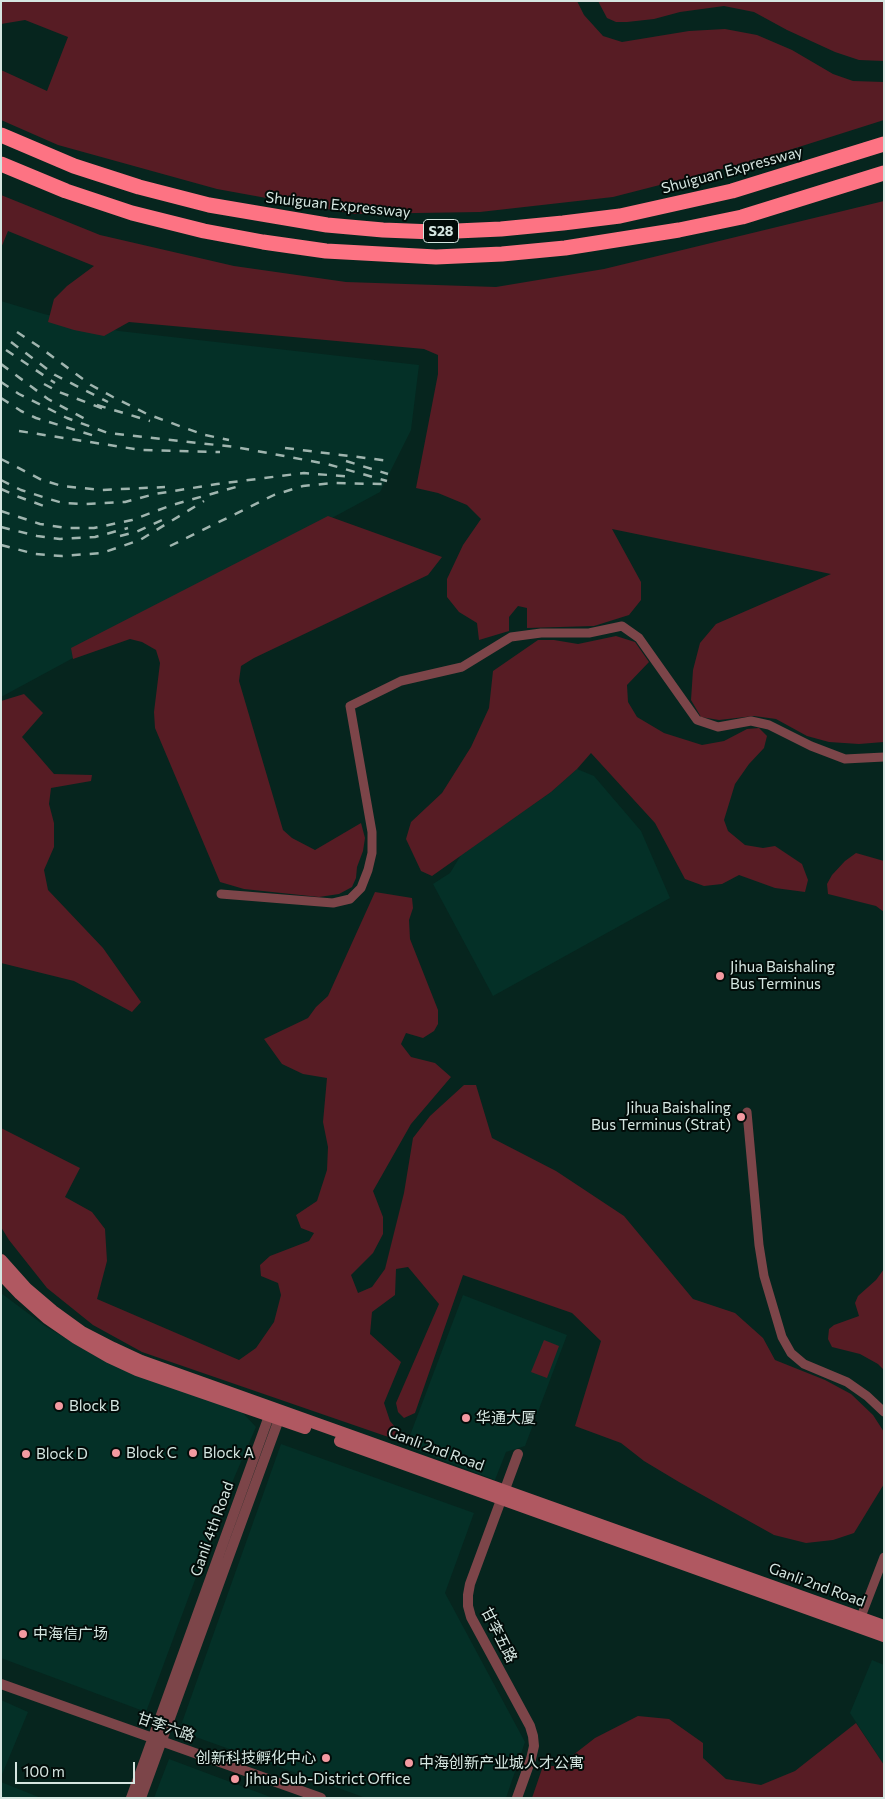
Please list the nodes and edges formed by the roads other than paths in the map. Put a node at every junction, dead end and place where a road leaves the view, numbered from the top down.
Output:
1 (1, 135) edge
2 (884, 144) edge
3 (1, 164) edge
4 (884, 173) edge
5 (884, 757) edge
6 (221, 894) dead end
7 (747, 1112) dead end
8 (1, 1260) edge
9 (1, 1274) edge
10 (884, 1412) edge
11 (275, 1415) junction
12 (518, 1454) dead end
13 (503, 1495) junction
14 (884, 1557) edge
15 (859, 1622) junction
16 (884, 1626) edge
17 (884, 1636) edge
18 (1, 1684) edge
19 (157, 1740) junction
20 (131, 1798) edge
21 (141, 1798) edge
22 (321, 1798) edge
23 (517, 1798) edge

1 - 2 highway, Shuiguan Expressway / S28
3 - 4 highway, S28
5 - 6 street
7 - 10 street
8 - 11 main road, Ganli 2nd Road
9 - 11 main road, Ganli 2nd Road
11 - 13 main road, Ganli 2nd Road
11 - 19 street, Ganli 4th Road
12 - 13 street, 甘李五路
13 - 15 main road, Ganli 2nd Road
13 - 23 street, 甘李五路
14 - 15 street
15 - 16 main road, Ganli 2nd Road
15 - 17 main road, Ganli 2nd Road
18 - 19 street, 甘李六路
19 - 20 street, Ganli 4th Road
19 - 21 street, Ganli 4th Road
19 - 22 street, 甘李六路

